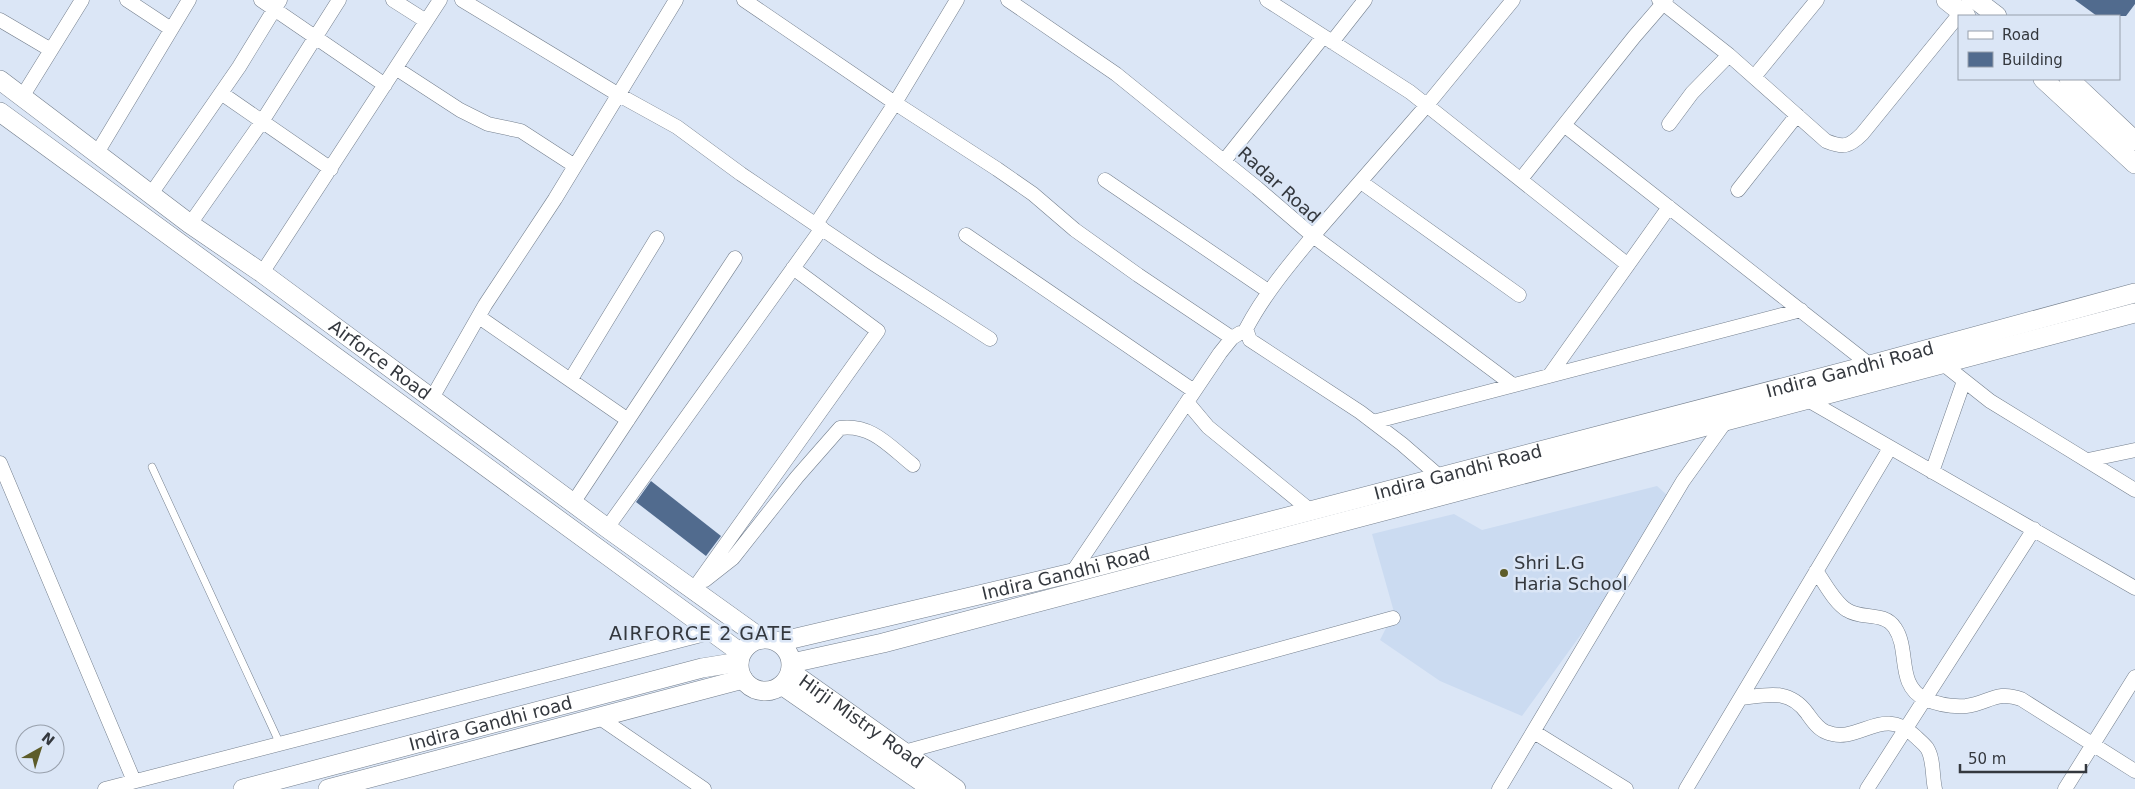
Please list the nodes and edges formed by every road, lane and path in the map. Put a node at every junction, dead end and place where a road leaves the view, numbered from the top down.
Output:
1 (82, 0) edge
2 (127, 0) edge
3 (189, 0) edge
4 (261, 0) edge
5 (339, 0) edge
6 (393, 0) edge
7 (440, 0) edge
8 (462, 0) edge
9 (676, 0) edge
10 (744, 0) edge
11 (957, 0) edge
12 (1008, 0) edge
13 (1267, 0) edge
14 (1365, 0) edge
15 (1512, 0) edge
16 (1817, 0) edge
17 (1946, 0) edge
18 (1976, 0) edge
19 (1663, 1) edge
20 (277, 5) edge
21 (1966, 10) edge
22 (1996, 15) edge
23 (1958, 19) edge
24 (0, 20) edge
25 (426, 22) junction
26 (171, 28) junction
27 (316, 37) junction
28 (1327, 40) junction
29 (51, 50) junction
30 (1729, 55) junction
31 (397, 69) junction
32 (1754, 77) junction
33 (0, 80) edge
34 (2044, 80) edge
35 (2070, 80) edge
36 (385, 85) junction
37 (221, 93) junction
38 (618, 95) junction
39 (22, 97) junction
40 (895, 104) junction
41 (1427, 105) junction
42 (0, 112) edge
43 (1797, 115) junction
44 (263, 120) junction
45 (1669, 124) dead end
46 (1564, 125) junction
47 (2133, 151) edge
48 (97, 153) junction
49 (1224, 161) junction
50 (575, 166) junction
51 (330, 169) junction
52 (1521, 179) junction
53 (1105, 180) dead end
54 (1361, 182) junction
55 (1738, 190) dead end
56 (151, 194) junction
57 (1669, 208) junction
58 (190, 224) junction
59 (819, 226) junction
60 (966, 235) dead end
61 (1313, 236) junction
62 (657, 238) dead end
63 (735, 258) dead end
64 (1628, 265) junction
65 (793, 268) junction
66 (262, 273) junction
67 (1268, 291) junction
68 (2135, 293) edge
69 (1519, 295) dead end
70 (1801, 310) junction
71 (2135, 313) edge
72 (479, 317) junction
73 (1246, 329) junction
74 (990, 338) dead end
75 (1232, 338) junction
76 (1926, 350) junction
77 (1942, 363) junction
78 (1870, 365) junction
79 (1549, 376) junction
80 (571, 379) junction
81 (1964, 382) junction
82 (1512, 385) junction
83 (1784, 387) junction
84 (1190, 397) junction
85 (432, 398) junction
86 (1806, 399) junction
87 (1723, 412) junction
88 (628, 420) junction
89 (1373, 422) junction
90 (1890, 448) junction
91 (2135, 450) edge
92 (2088, 460) junction
93 (0, 463) edge
94 (913, 465) dead end
95 (152, 467) dead end
96 (1932, 472) junction
97 (1440, 477) junction
98 (2135, 490) edge
99 (573, 503) junction
100 (1311, 511) junction
101 (607, 528) junction
102 (2034, 529) junction
103 (1816, 571) junction
104 (1072, 573) junction
105 (2135, 588) edge
106 (693, 590) junction
107 (1393, 618) dead end
108 (713, 632) junction
109 (770, 641) junction
110 (741, 665) junction
111 (789, 674) junction
112 (2135, 677) edge
113 (1741, 698) junction
114 (1925, 699) junction
115 (600, 718) junction
116 (1906, 727) junction
117 (1534, 732) junction
118 (280, 744) junction
119 (2092, 744) junction
120 (904, 752) junction
121 (2135, 771) edge
122 (134, 782) junction
123 (105, 789) edge
124 (243, 789) edge
125 (328, 789) edge
126 (704, 789) edge
127 (932, 789) edge
128 (956, 789) edge
129 (1499, 789) edge
130 (1626, 789) edge
131 (1686, 789) edge
132 (1867, 789) edge
133 (1935, 789) edge
134 (2065, 789) edge

1 - 29 street
2 - 26 street
3 - 26 street
4 - 20 street
5 - 27 street
6 - 25 street
7 - 25 street
8 - 38 street
9 - 38 street
10 - 40 street
11 - 40 street
12 - 49 street, Radar Road
13 - 28 street
14 - 28 street
15 - 41 street
16 - 32 street
17 - 21 main road
18 - 22 main road
19 - 30 street
19 - 46 street
20 - 27 street
20 - 37 street
23 - 43 street
24 - 29 street
25 - 31 street
26 - 48 street
27 - 36 street
27 - 44 street
28 - 41 street
28 - 49 street
29 - 39 street
30 - 32 street
30 - 45 street
31 - 36 street
31 - 50 street
32 - 43 street
33 - 39 main road, Airforce Road
34 - 47 main road
35 - 47 main road
36 - 51 street
37 - 44 street
37 - 56 street
38 - 50 street
38 - 59 street
39 - 48 main road, Airforce Road
40 - 59 street
40 - 75 street
41 - 52 street
41 - 54 street
42 - 108 main road, Airforce Road
43 - 55 street
44 - 51 street
44 - 58 street
46 - 52 street
46 - 57 street
48 - 56 main road, Airforce Road
49 - 61 street, Radar Road
50 - 72 street
51 - 66 street
52 - 64 street
53 - 67 street
54 - 61 street
54 - 69 street
56 - 58 main road, Airforce Road
57 - 64 street
57 - 70 street
58 - 66 main road, Airforce Road
59 - 65 street
59 - 74 street
60 - 84 street
61 - 67 street, Radar Road
61 - 82 street
62 - 80 street
63 - 88 street
64 - 79 street
65 - 101 street
65 - 106 street
66 - 85 main road, Airforce Road
67 - 73 street, Radar Road
68 - 76 main road, Indira Gandhi Road
70 - 78 street
70 - 79 street
71 - 77 main road, Indira Gandhi Road
72 - 80 street
72 - 85 street
73 - 75 street
73 - 89 street
75 - 84 street
76 - 77 main road
76 - 78 main road, Indira Gandhi Road
77 - 81 street
77 - 86 main road, Indira Gandhi Road
78 - 83 main road, Indira Gandhi Road
79 - 82 street
80 - 88 street
81 - 92 street
81 - 96 street
82 - 89 street
83 - 86 main road
83 - 87 main road, Indira Gandhi Road
84 - 100 street
84 - 104 street
85 - 99 main road, Airforce Road
86 - 87 main road, Indira Gandhi Road
86 - 90 street
87 - 97 main road, Indira Gandhi Road
87 - 111 main road, Indira Gandhi Road
87 - 117 street
88 - 99 street
89 - 97 street
90 - 96 street
90 - 103 street
91 - 92 street
92 - 98 street
93 - 122 street
94 - 106 street
95 - 118 lane
96 - 102 street
97 - 100 main road, Indira Gandhi Road
99 - 101 main road, Airforce Road
100 - 104 main road, Indira Gandhi Road
101 - 106 main road, Airforce Road
102 - 105 street
102 - 114 street
103 - 113 street
103 - 114 street
104 - 109 main road, Indira Gandhi Road
106 - 109 main road, Airforce Road
107 - 120 street
108 - 110 main road, Airforce Road
108 - 118 street
109 - 110 main road
109 - 111 main road
110 - 111 main road
110 - 115 main road, Indira Gandhi road
110 - 124 main road, Indira Gandhi road
111 - 120 main road, Hirji Mistry Road
111 - 127 main road, Hirji Mistry Road
112 - 119 street
113 - 116 street
113 - 131 street
114 - 116 street
114 - 119 street
115 - 125 main road, Indira Gandhi road
115 - 126 street
116 - 132 street
116 - 133 street
117 - 129 street
117 - 130 street
118 - 122 street
119 - 121 street
119 - 134 street
120 - 128 main road, Hirji Mistry Road
122 - 123 street

